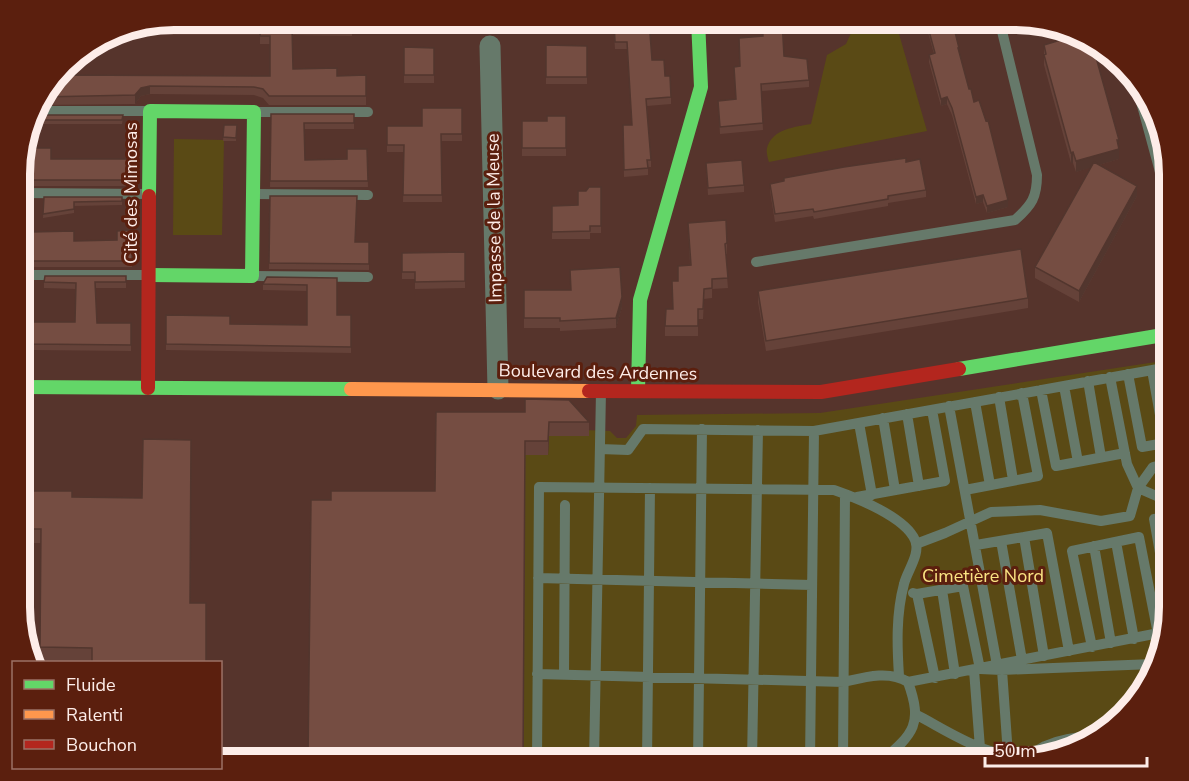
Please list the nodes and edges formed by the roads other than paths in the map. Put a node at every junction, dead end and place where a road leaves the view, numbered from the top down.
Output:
1 (698, 30) edge
2 (1001, 30) edge
3 (490, 46) dead end
4 (45, 111) edge
5 (150, 111) junction
6 (254, 112) junction
7 (368, 112) dead end
8 (30, 193) edge
9 (149, 194) junction
10 (253, 194) junction
11 (368, 195) dead end
12 (756, 262) dead end
13 (30, 275) edge
14 (149, 275) junction
15 (252, 276) junction
16 (368, 277) dead end
17 (1159, 336) edge
18 (1159, 369) edge
19 (1152, 370) junction
20 (1128, 374) junction
21 (1110, 377) junction
22 (1088, 381) junction
23 (1064, 386) junction
24 (30, 387) edge
25 (148, 388) junction
26 (498, 389) junction
27 (1041, 390) junction
28 (601, 391) junction
29 (638, 391) junction
30 (1022, 393) junction
31 (999, 397) junction
32 (975, 402) junction
33 (949, 406) junction
34 (1159, 409) edge
35 (932, 410) junction
36 (907, 414) junction
37 (883, 418) junction
38 (859, 423) junction
39 (702, 429) junction
40 (758, 430) junction
41 (814, 431) junction
42 (1159, 444) edge
43 (600, 449) junction
44 (1125, 453) junction
45 (1101, 457) junction
46 (1077, 462) junction
47 (1159, 465) edge
48 (1013, 480) junction
49 (990, 485) junction
50 (919, 486) junction
51 (599, 488) junction
52 (650, 488) junction
53 (701, 488) junction
54 (1138, 488) junction
55 (757, 489) junction
56 (814, 489) junction
57 (895, 490) junction
58 (965, 490) junction
59 (872, 495) junction
60 (850, 496) junction
61 (1159, 497) edge
62 (565, 504) dead end
63 (1159, 518) edge
64 (972, 521) junction
65 (1024, 537) junction
66 (1001, 541) junction
67 (1116, 542) junction
68 (915, 544) junction
69 (976, 545) junction
70 (1094, 546) junction
71 (1159, 547) edge
72 (538, 578) junction
73 (564, 579) junction
74 (598, 580) junction
75 (649, 582) junction
76 (700, 583) junction
77 (755, 584) junction
78 (812, 585) junction
79 (942, 590) junction
80 (903, 591) junction
81 (917, 594) junction
82 (1158, 621) edge
83 (1156, 634) edge
84 (1134, 639) junction
85 (1111, 643) junction
86 (1092, 647) junction
87 (1069, 651) junction
88 (1044, 656) junction
89 (1022, 660) junction
90 (1147, 664) edge
91 (999, 668) junction
92 (977, 669) junction
93 (537, 674) junction
94 (955, 674) junction
95 (564, 675) junction
96 (596, 676) junction
97 (648, 677) junction
98 (699, 678) junction
99 (935, 678) junction
100 (903, 679) junction
101 (753, 680) junction
102 (811, 681) junction
103 (844, 682) junction
104 (915, 714) junction
105 (1078, 736) edge
106 (980, 748) junction
107 (1043, 748) edge
108 (537, 751) edge
109 (594, 751) edge
110 (647, 751) edge
111 (698, 751) edge
112 (752, 751) edge
113 (810, 751) edge
114 (843, 751) edge
115 (893, 751) edge
116 (980, 751) edge
117 (992, 751) edge
118 (1008, 751) edge

1 - 29 main road
2 - 12 lane
3 - 26 street, Impasse de la Meuse
4 - 5 lane, Cité des Mimosas
5 - 6 main road, Cité des Mimosas
5 - 9 main road, Cité des Mimosas
6 - 7 lane, Cité des Mimosas
6 - 10 main road
8 - 9 lane
9 - 14 main road, Cité des Mimosas
10 - 11 lane
10 - 15 main road
13 - 14 lane, Cité des Mimosas
14 - 15 main road, Cité des Mimosas
14 - 25 main road, Cité des Mimosas
15 - 16 lane, Cité des Mimosas
17 - 29 main road, Boulevard des Ardennes
18 - 19 lane
19 - 20 lane
19 - 34 lane
20 - 21 lane
20 - 42 lane
21 - 22 lane
21 - 44 lane
22 - 23 lane
22 - 45 lane
23 - 27 lane
23 - 46 lane
24 - 25 main road, Boulevard des Ardennes
25 - 26 main road, Boulevard des Ardennes
26 - 28 main road, Boulevard des Ardennes
27 - 30 lane
27 - 46 lane
28 - 29 main road, Boulevard des Ardennes
28 - 43 lane
30 - 31 lane
30 - 48 lane
31 - 32 lane
31 - 48 lane
32 - 33 lane
32 - 49 lane
33 - 35 lane
33 - 58 lane
35 - 36 lane
35 - 50 lane
36 - 37 lane
36 - 50 lane
37 - 38 lane
37 - 57 lane
38 - 41 lane
38 - 59 lane
39 - 40 lane
39 - 43 lane
39 - 53 lane
40 - 41 lane
40 - 55 lane
41 - 56 lane
43 - 51 lane
44 - 45 lane
44 - 54 lane
45 - 46 lane
47 - 54 lane
48 - 49 lane
49 - 58 lane
50 - 57 lane
51 - 52 lane
51 - 72 lane
51 - 74 lane
52 - 53 lane
52 - 75 lane
53 - 55 lane
53 - 76 lane
54 - 61 lane
54 - 64 lane
55 - 56 lane
55 - 77 lane
56 - 60 lane
56 - 78 lane
57 - 59 lane
58 - 64 lane
59 - 60 lane
60 - 68 lane
60 - 103 lane
62 - 73 lane
63 - 71 lane
64 - 68 lane
64 - 69 lane
65 - 66 lane
65 - 87 lane
65 - 88 lane
66 - 69 lane
66 - 89 lane
67 - 70 lane
67 - 82 lane
67 - 84 lane
68 - 80 lane
69 - 91 lane
70 - 85 lane
70 - 86 lane
72 - 73 lane
72 - 93 lane
73 - 74 lane
73 - 95 lane
74 - 75 lane
74 - 96 lane
75 - 76 lane
75 - 97 lane
76 - 77 lane
76 - 98 lane
77 - 78 lane
77 - 101 lane
78 - 102 lane
79 - 81 lane
79 - 92 lane
79 - 94 lane
80 - 81 lane
80 - 100 lane
81 - 99 lane
83 - 84 lane
84 - 85 lane
85 - 86 lane
86 - 87 lane
87 - 88 lane
88 - 89 lane
89 - 91 lane
90 - 91 lane
91 - 92 lane
91 - 118 lane
92 - 94 lane
92 - 106 lane
93 - 95 lane
93 - 108 lane
94 - 99 lane
95 - 96 lane
96 - 97 lane
96 - 109 lane
97 - 98 lane
97 - 110 lane
98 - 101 lane
98 - 111 lane
99 - 100 lane
100 - 103 lane
100 - 104 lane
101 - 102 lane
101 - 112 lane
102 - 103 lane
102 - 113 lane
103 - 114 lane
104 - 106 lane
104 - 115 lane
105 - 107 lane
106 - 116 lane
106 - 117 lane

